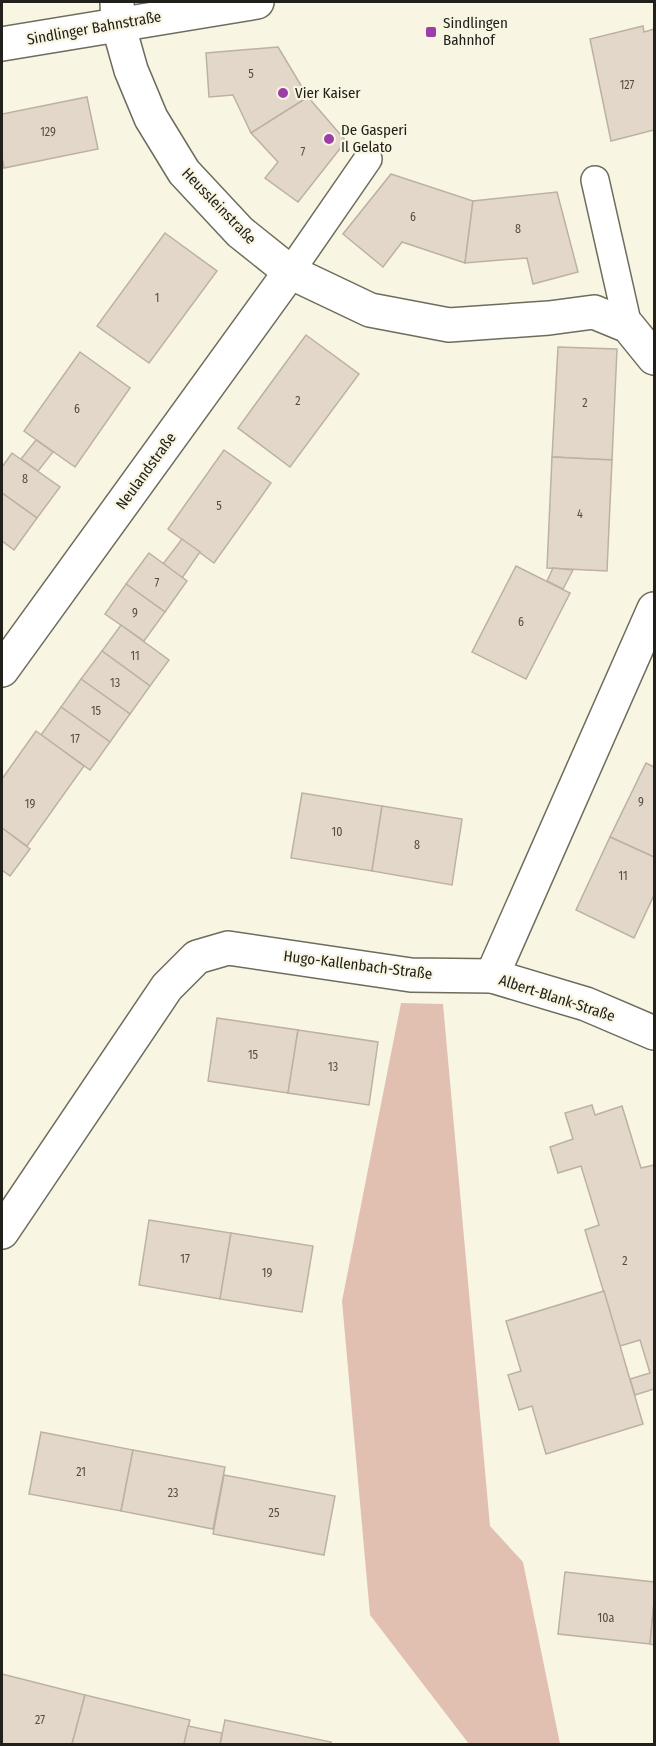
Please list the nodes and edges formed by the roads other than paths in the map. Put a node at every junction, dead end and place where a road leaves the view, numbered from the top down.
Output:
1 (257, 2) edge
2 (117, 13) edge
3 (2, 44) edge
4 (368, 159) dead end
5 (596, 180) dead end
6 (290, 272) junction
7 (628, 326) junction
8 (654, 358) edge
9 (654, 609) edge
10 (2, 670) edge
11 (492, 976) junction
12 (654, 1033) edge
13 (2, 1232) edge

1 - 2 street, Sindlinger Bahnstraße
2 - 3 street, Sindlinger Bahnstraße
2 - 6 street, Heussleinstraße
4 - 6 street
5 - 7 street
6 - 7 street, Heussleinstraße
6 - 10 street, Neulandstraße
7 - 8 street
9 - 11 street
11 - 12 street, Albert-Blank-Straße
11 - 13 street, Hugo-Kallenbach-Straße

